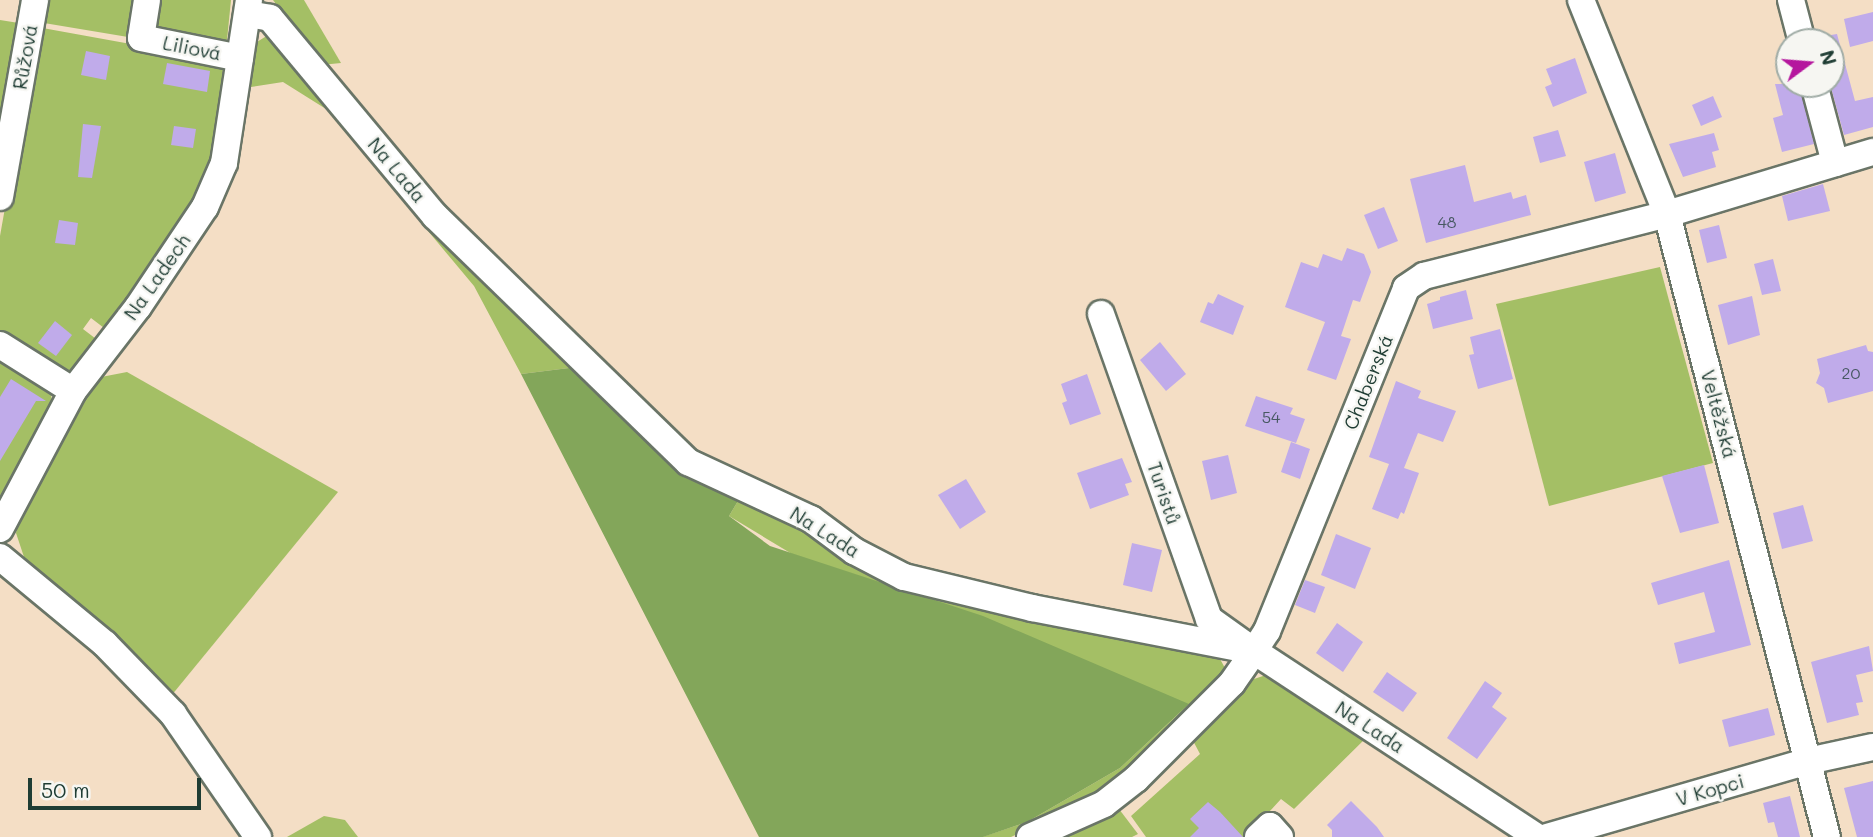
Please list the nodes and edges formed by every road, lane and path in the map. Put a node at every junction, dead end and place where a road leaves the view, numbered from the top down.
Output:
1 (35, 0) edge
2 (147, 0) edge
3 (1581, 0) edge
4 (1791, 0) edge
5 (248, 7) edge
6 (1798, 28) edge
7 (240, 58) junction
8 (1818, 98) edge
9 (1873, 152) edge
10 (1835, 163) junction
11 (0, 197) edge
12 (1667, 214) junction
13 (1101, 314) dead end
14 (0, 345) edge
15 (73, 391) junction
16 (0, 529) edge
17 (0, 557) edge
18 (1254, 651) junction
19 (1873, 747) edge
20 (1808, 761) junction
21 (258, 837) edge
22 (1030, 837) edge
23 (1258, 837) edge
24 (1280, 837) edge
25 (1537, 837) edge
26 (1547, 837) edge
27 (1827, 837) edge

1 - 11 street, Růžová
2 - 7 street, Liliová
3 - 12 street, Veltěžská
4 - 6 street
5 - 7 street, Na Ladech
5 - 18 street, Na Lada
7 - 15 street, Na Ladech
8 - 10 street
9 - 10 street, Chaberská
10 - 12 street, Chaberská
12 - 18 street, Chaberská
12 - 20 street, Veltěžská
13 - 18 street, Turistů
14 - 15 street
15 - 16 street, Na Ladech
17 - 21 street
18 - 22 street, Chaberská
18 - 25 street, Na Lada
19 - 20 street, V Kopci
20 - 26 street, V Kopci
20 - 27 street, Veltěžská
23 - 24 street

